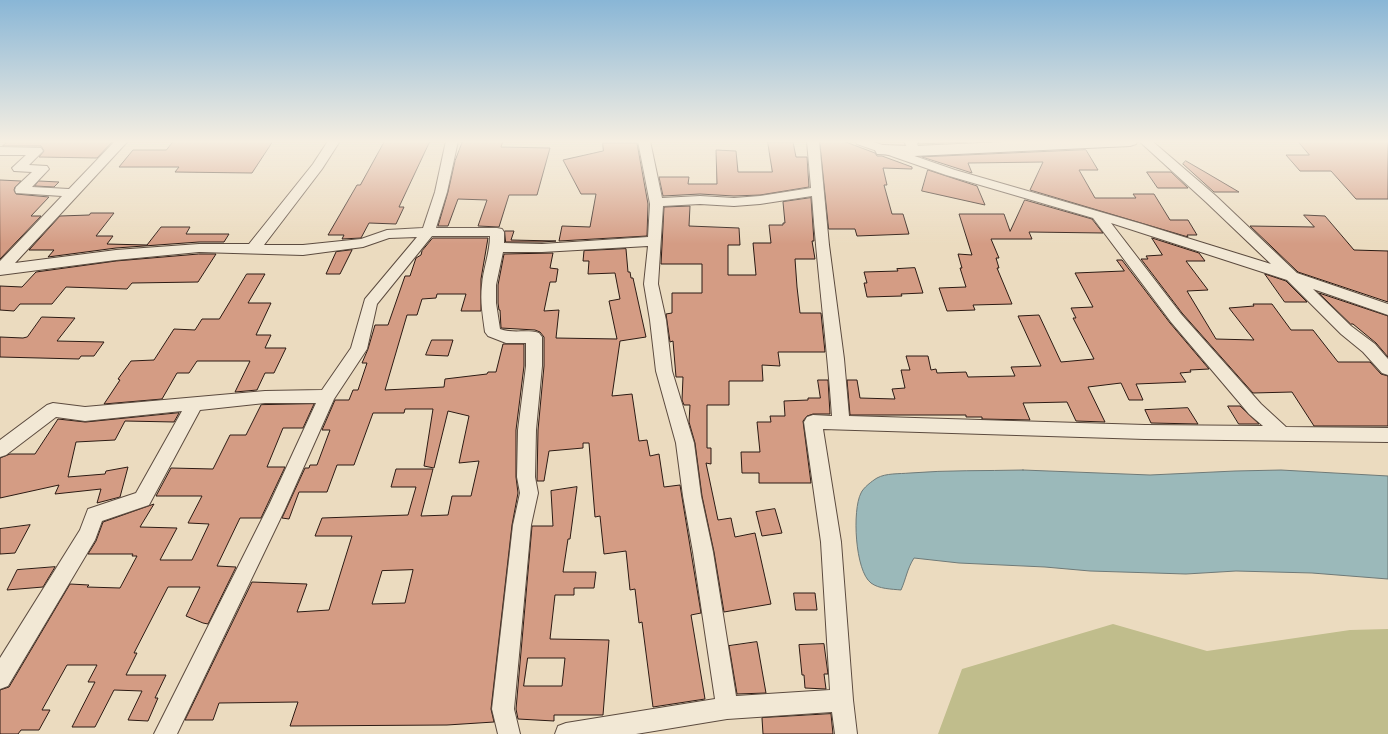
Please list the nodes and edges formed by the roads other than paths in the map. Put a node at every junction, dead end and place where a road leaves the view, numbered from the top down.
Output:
1 (36, 175) edge
2 (90, 175) edge
3 (311, 175) edge
4 (445, 175) edge
5 (651, 175) edge
6 (816, 175) edge
7 (957, 175) edge
8 (1184, 175) edge
9 (818, 191) junction
10 (73, 194) junction
11 (657, 202) junction
12 (1098, 215) junction
13 (428, 232) junction
14 (655, 241) junction
15 (497, 247) junction
16 (254, 248) junction
17 (0, 270) edge
18 (1292, 276) junction
19 (1388, 310) edge
20 (1388, 369) edge
21 (328, 396) junction
22 (194, 404) junction
23 (841, 422) junction
24 (1283, 434) junction
25 (1388, 435) edge
26 (0, 450) edge
27 (0, 678) edge
28 (842, 700) junction
29 (728, 708) junction
30 (164, 734) edge
31 (509, 734) edge
32 (566, 734) edge
33 (846, 734) edge

1 - 10 street
2 - 10 street
3 - 16 street
4 - 13 street
5 - 11 street
6 - 9 street
7 - 12 street
8 - 18 street
9 - 11 street
9 - 23 street
10 - 17 street
11 - 14 street
12 - 18 street
12 - 24 street
13 - 15 street
13 - 16 street
13 - 21 street
14 - 15 street
14 - 29 street
15 - 31 street
16 - 17 street
18 - 19 street
18 - 20 street
21 - 22 street
21 - 30 street
22 - 26 street
22 - 27 street
23 - 24 street
23 - 28 street
24 - 25 street
28 - 29 street
28 - 33 street
29 - 32 street

